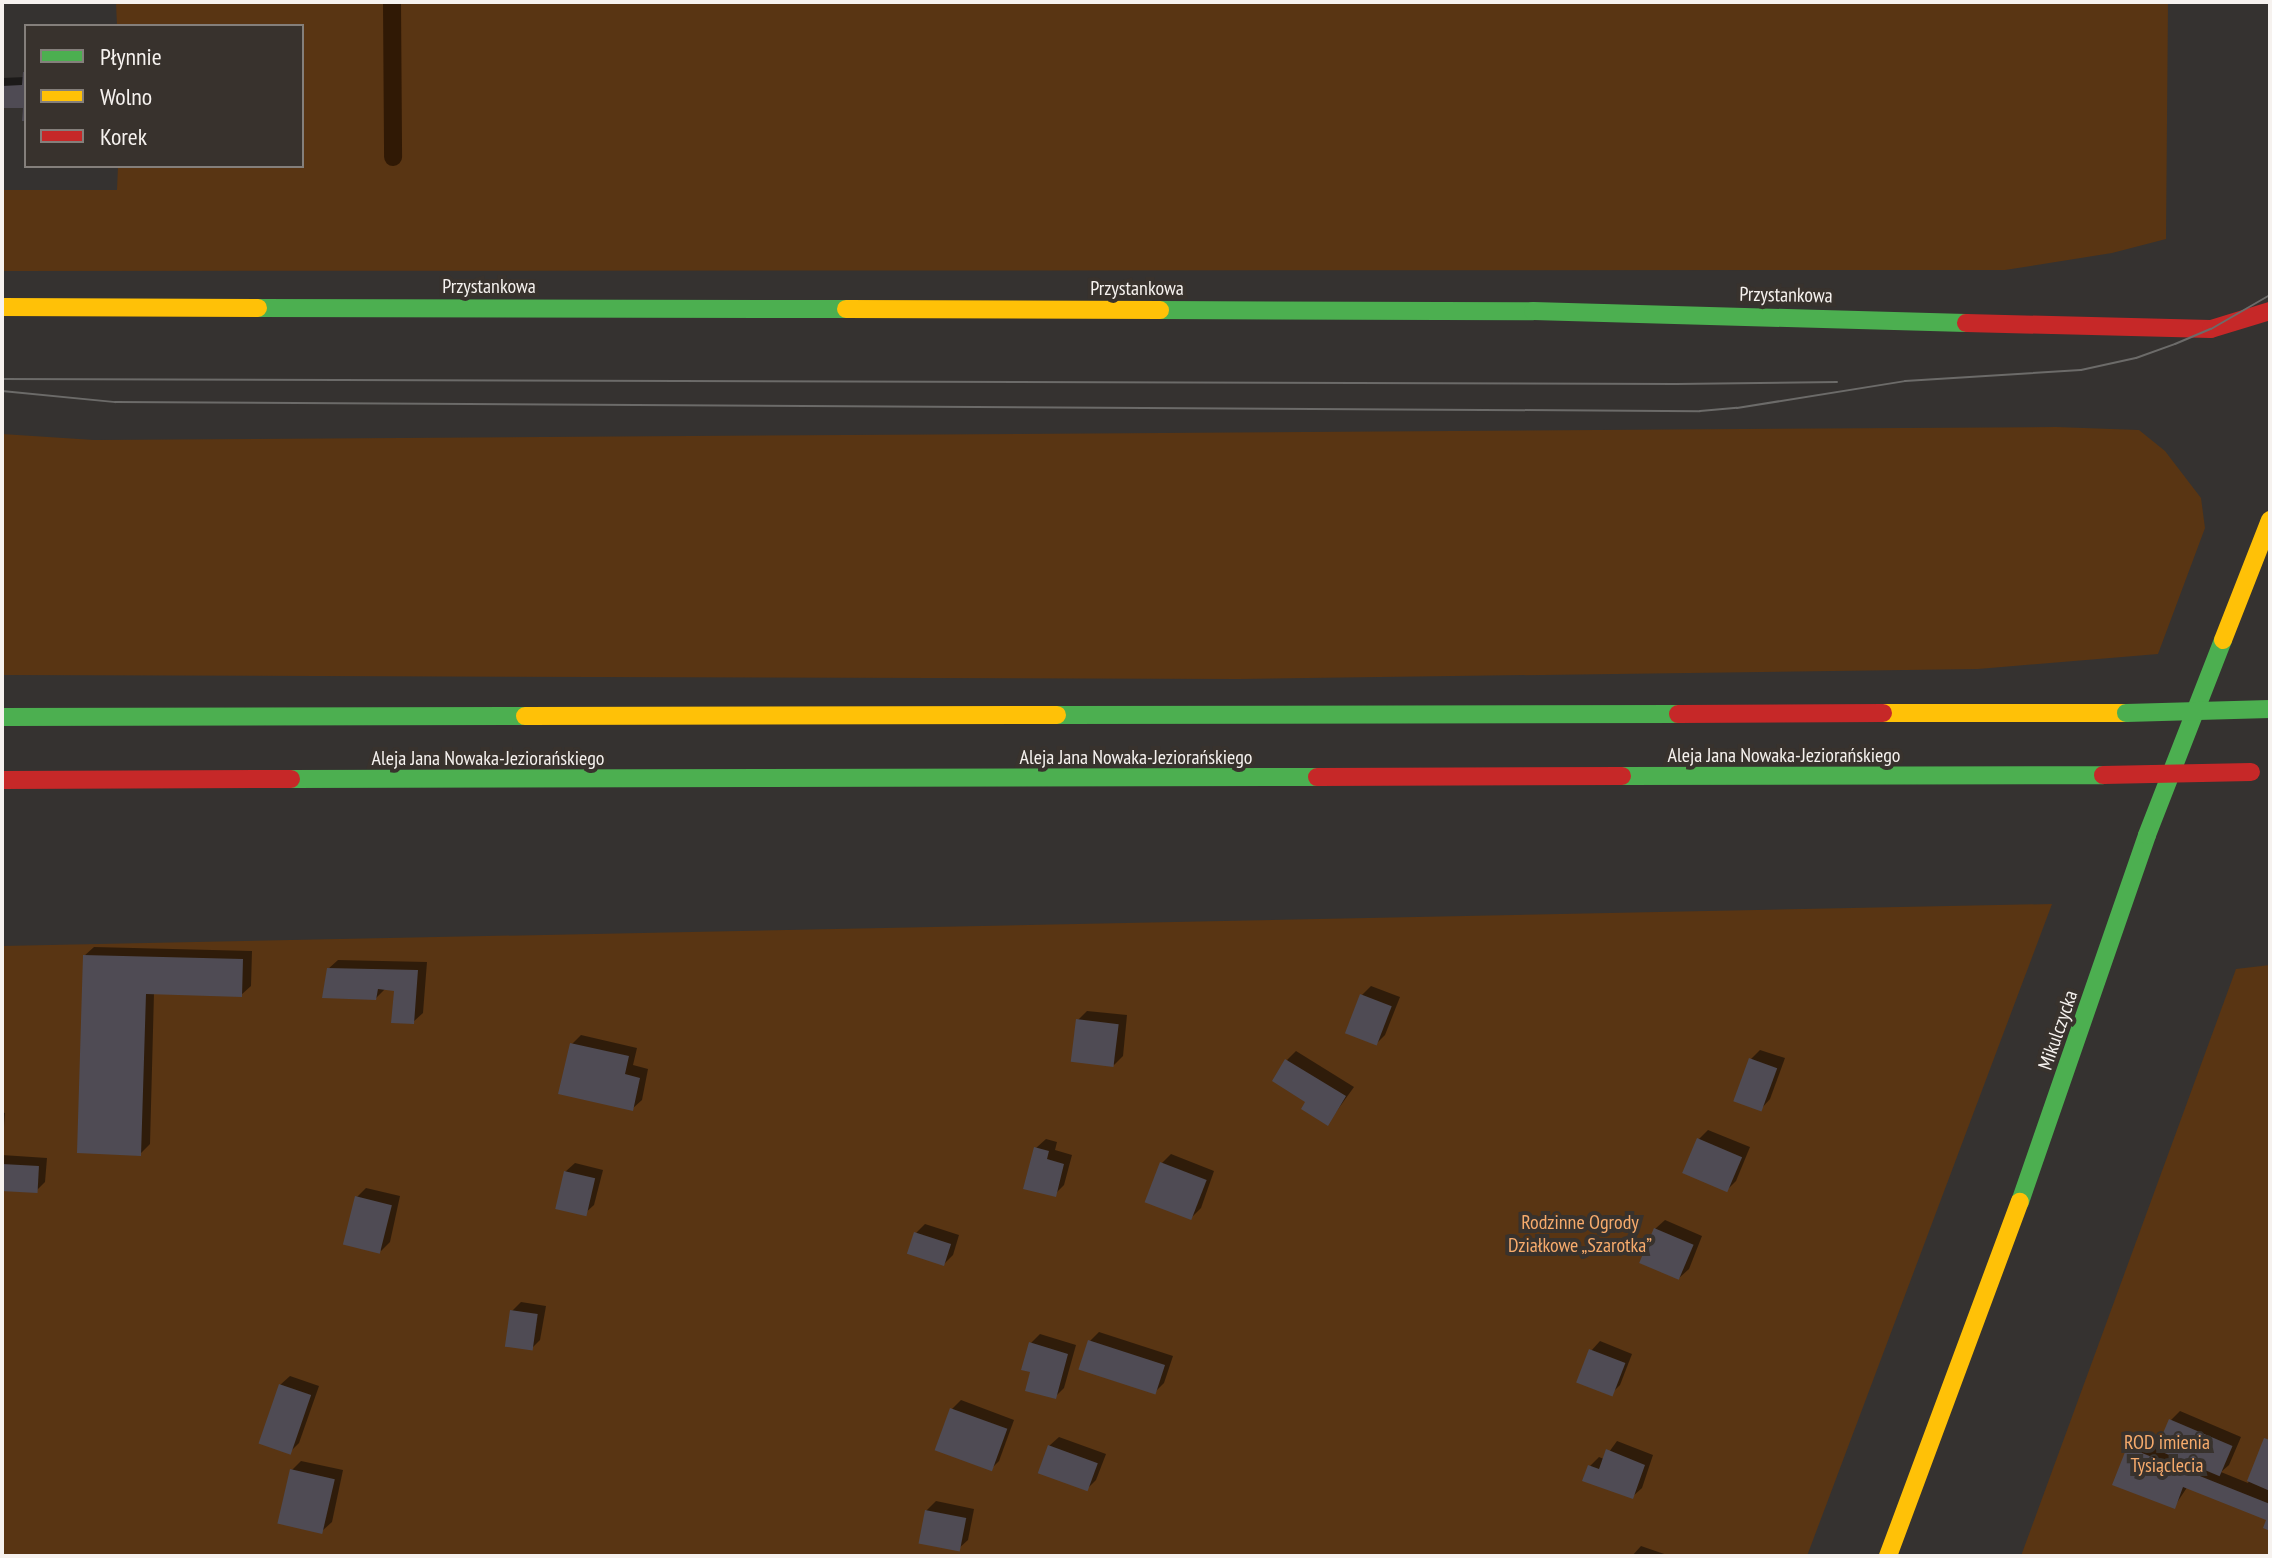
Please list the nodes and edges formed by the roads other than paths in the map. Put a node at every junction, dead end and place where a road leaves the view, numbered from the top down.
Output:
1 (2, 307) edge
2 (2270, 311) edge
3 (2270, 522) edge
4 (2270, 709) edge
5 (2, 717) edge
6 (2270, 772) edge
7 (2, 780) edge
8 (1888, 1556) edge

1 - 2 main road, Przystankowa
3 - 8 main road, Mikulczycka
4 - 5 main road, Aleja Jana Nowaka-Jeziorańskiego, bridge
6 - 7 main road, Aleja Jana Nowaka-Jeziorańskiego, bridge

